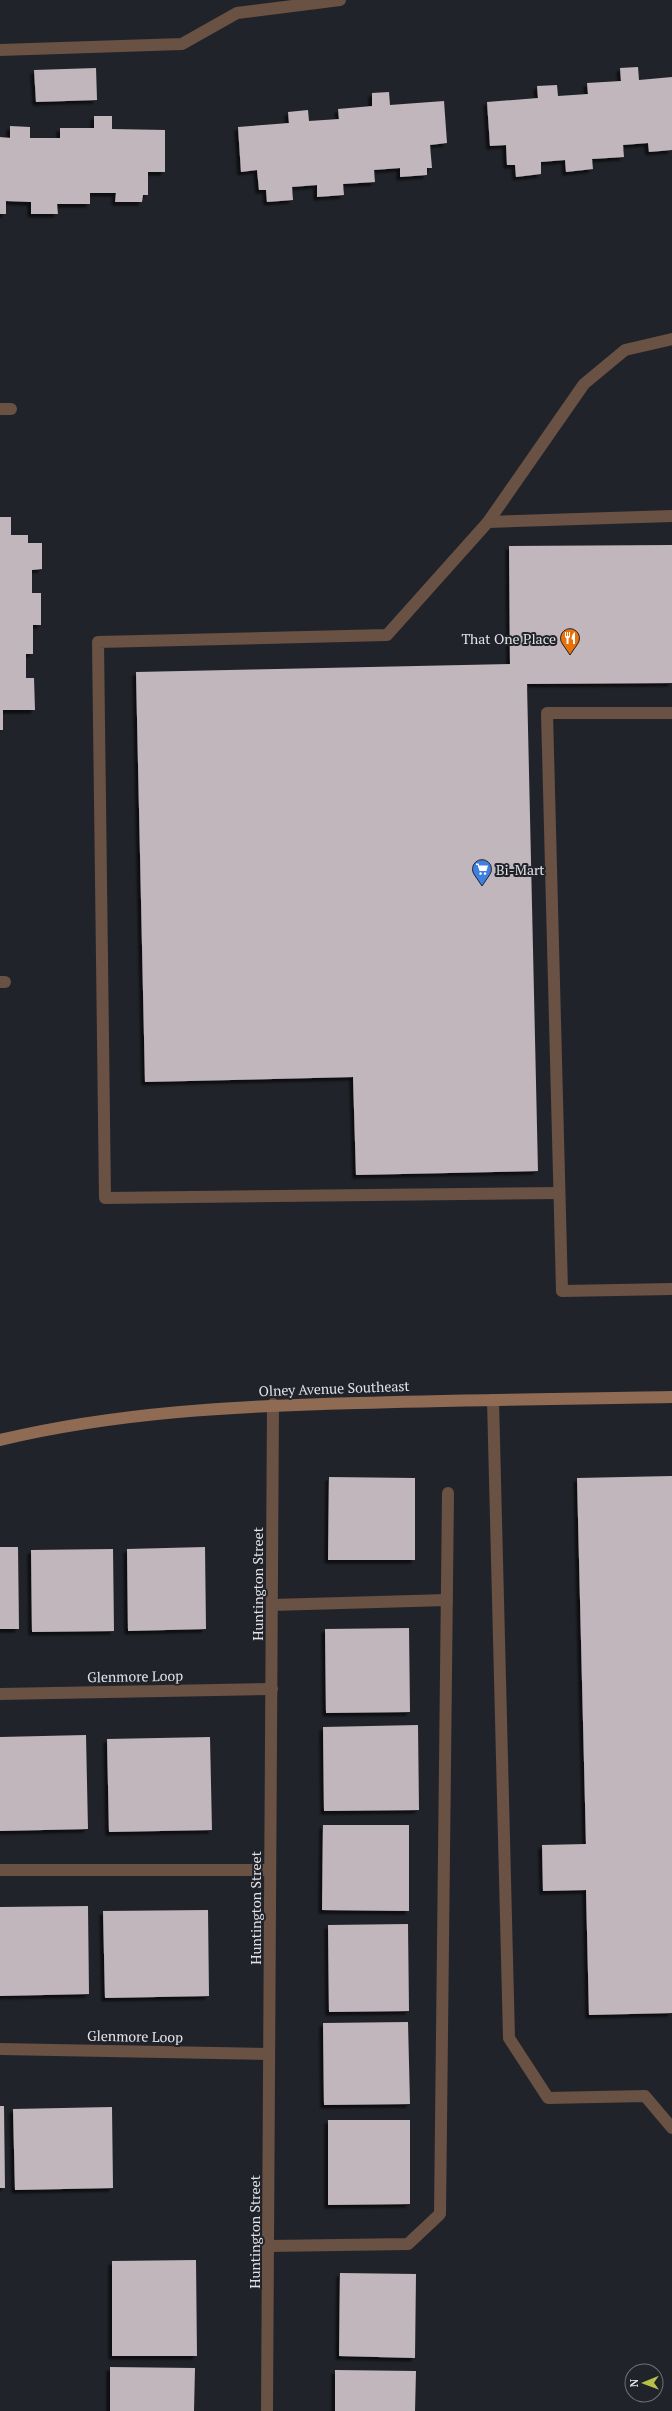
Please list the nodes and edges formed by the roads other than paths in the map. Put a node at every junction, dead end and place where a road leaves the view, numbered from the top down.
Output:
1 (340, 0) edge
2 (285, 3) edge
3 (0, 50) edge
4 (672, 339) edge
5 (672, 516) edge
6 (488, 522) junction
7 (672, 713) edge
8 (559, 1194) junction
9 (672, 1289) edge
10 (672, 1397) edge
11 (493, 1400) junction
12 (273, 1404) junction
13 (0, 1440) edge
14 (448, 1492) dead end
15 (447, 1600) junction
16 (272, 1605) junction
17 (272, 1688) junction
18 (0, 1694) edge
19 (0, 1870) edge
20 (270, 1870) junction
21 (0, 2049) edge
22 (270, 2054) junction
23 (672, 2128) edge
24 (269, 2246) junction
25 (267, 2411) edge

1 - 2 street
2 - 3 street
4 - 6 street
5 - 6 street
6 - 8 street
7 - 8 street
8 - 9 street
10 - 11 main road, Olney Avenue Southeast
11 - 12 main road, Olney Avenue Southeast
11 - 23 street
12 - 13 main road, Olney Avenue Southeast
12 - 16 street, Huntington Street
14 - 15 street
15 - 16 street
15 - 24 street
16 - 17 street, Huntington Street
17 - 18 street, Glenmore Loop
17 - 20 street, Huntington Street
19 - 20 street
20 - 22 street, Huntington Street
21 - 22 street, Glenmore Loop
22 - 24 street, Huntington Street
24 - 25 street, Huntington Street

